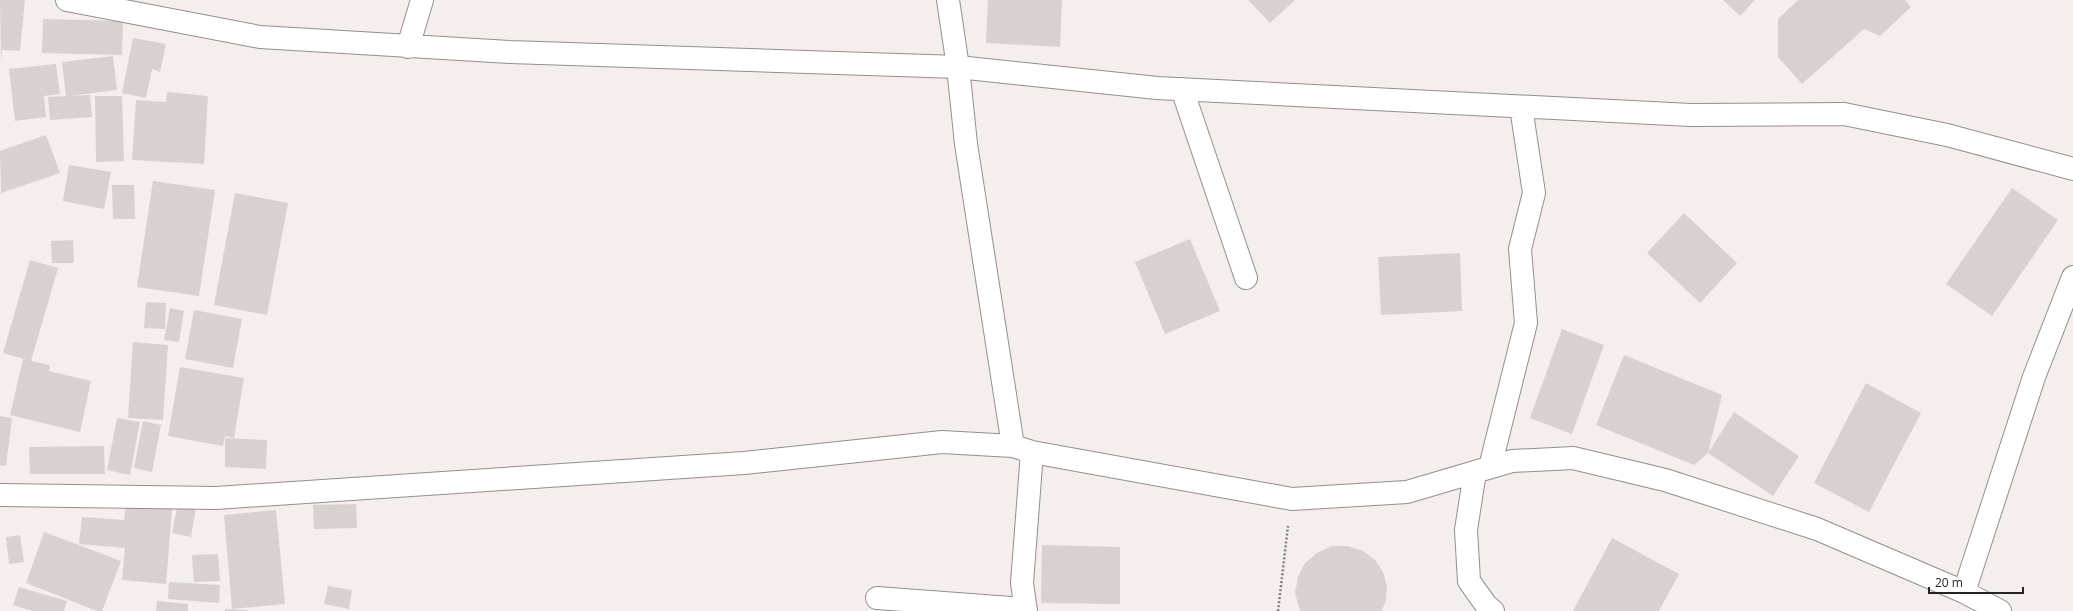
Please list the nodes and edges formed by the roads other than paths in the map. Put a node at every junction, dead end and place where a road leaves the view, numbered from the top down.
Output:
1 (67, 0) edge
2 (422, 0) edge
3 (948, 0) edge
4 (408, 47) junction
5 (958, 67) junction
6 (1182, 89) junction
7 (1521, 107) junction
8 (2073, 169) edge
9 (2073, 276) edge
10 (1246, 278) dead end
11 (1022, 449) junction
12 (1483, 470) junction
13 (0, 495) edge
14 (1964, 592) junction
15 (877, 598) dead end
16 (1026, 610) edge
17 (1493, 611) edge
18 (2000, 611) edge

1 - 4 street
2 - 4 street
3 - 5 street
4 - 5 street
5 - 6 street
5 - 11 street
6 - 7 street
6 - 10 street
7 - 8 street
7 - 12 street
9 - 14 street
11 - 12 street
11 - 13 street
11 - 16 street
12 - 14 street
12 - 17 street
14 - 18 street
15 - 16 street

